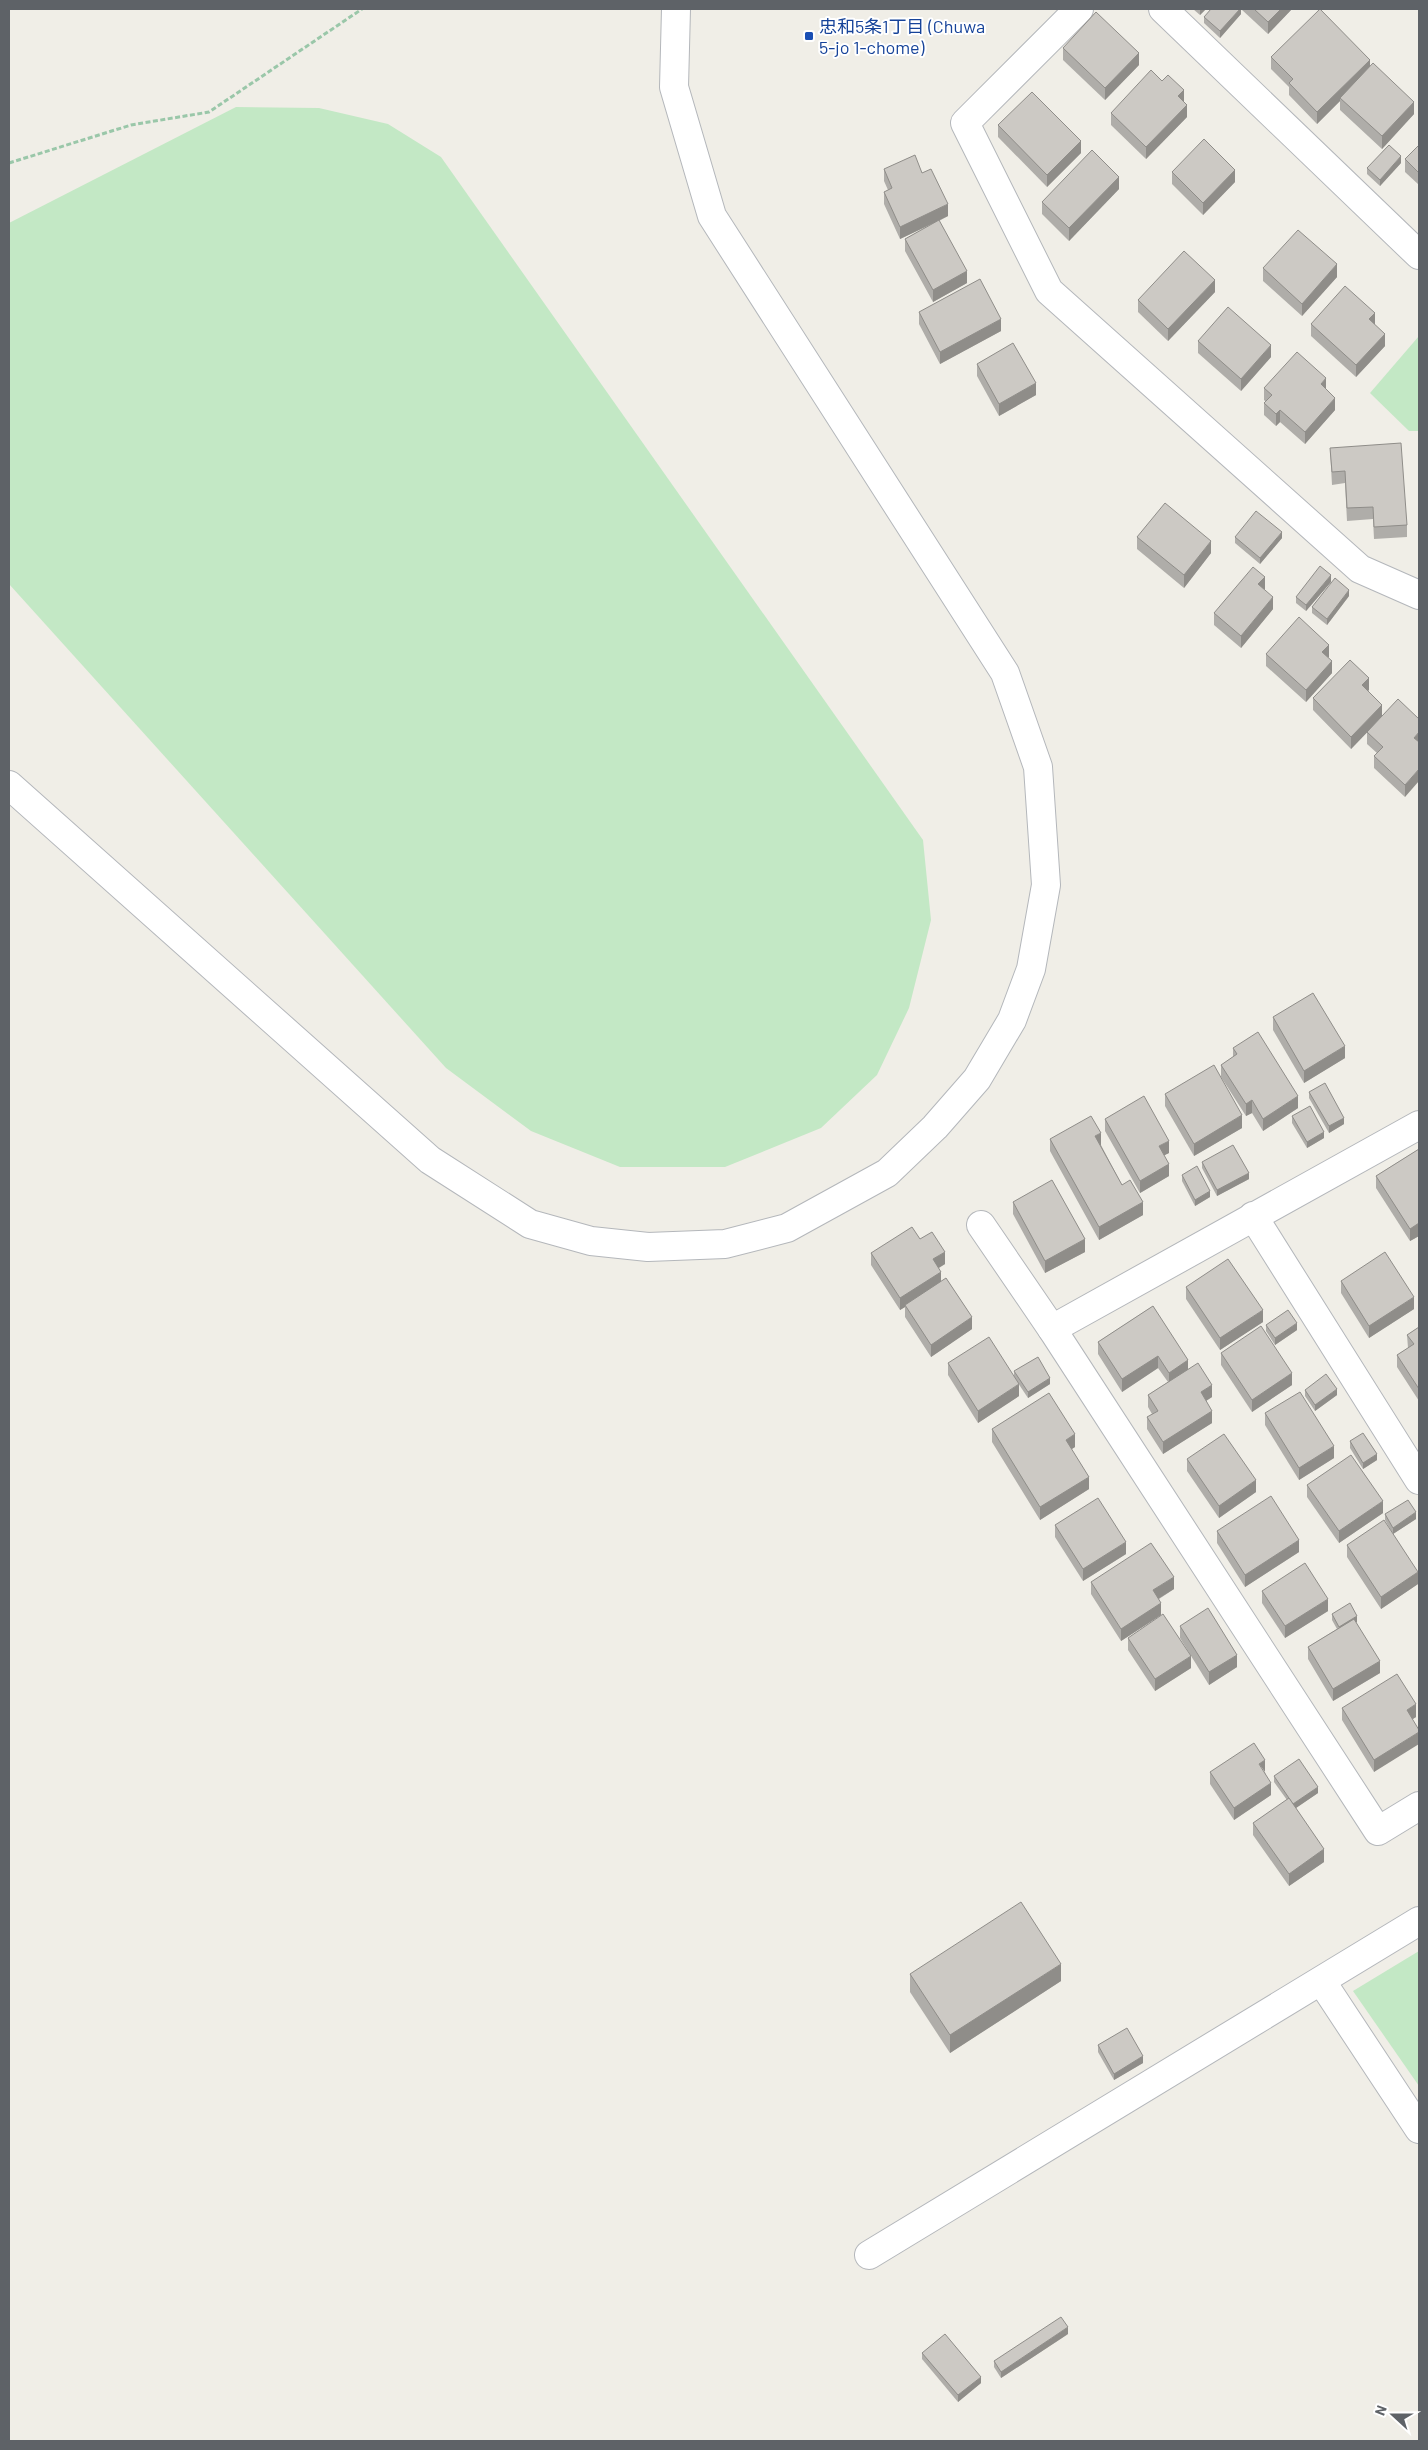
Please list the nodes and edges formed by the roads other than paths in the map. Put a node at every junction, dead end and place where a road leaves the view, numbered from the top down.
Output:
1 (676, 9) edge
2 (1079, 9) edge
3 (1163, 9) edge
4 (1419, 255) edge
5 (1419, 595) edge
6 (9, 785) edge
7 (1419, 1125) edge
8 (1253, 1216) junction
9 (981, 1225) dead end
10 (1052, 1329) junction
11 (1419, 1480) edge
12 (1419, 1806) edge
13 (1419, 1921) edge
14 (1322, 1982) junction
15 (1419, 2129) edge
16 (869, 2255) dead end

1 - 6 street
2 - 5 street
3 - 4 street
7 - 8 street
8 - 10 street
8 - 11 street
9 - 10 street
10 - 12 street
13 - 14 street
14 - 15 street
14 - 16 street

